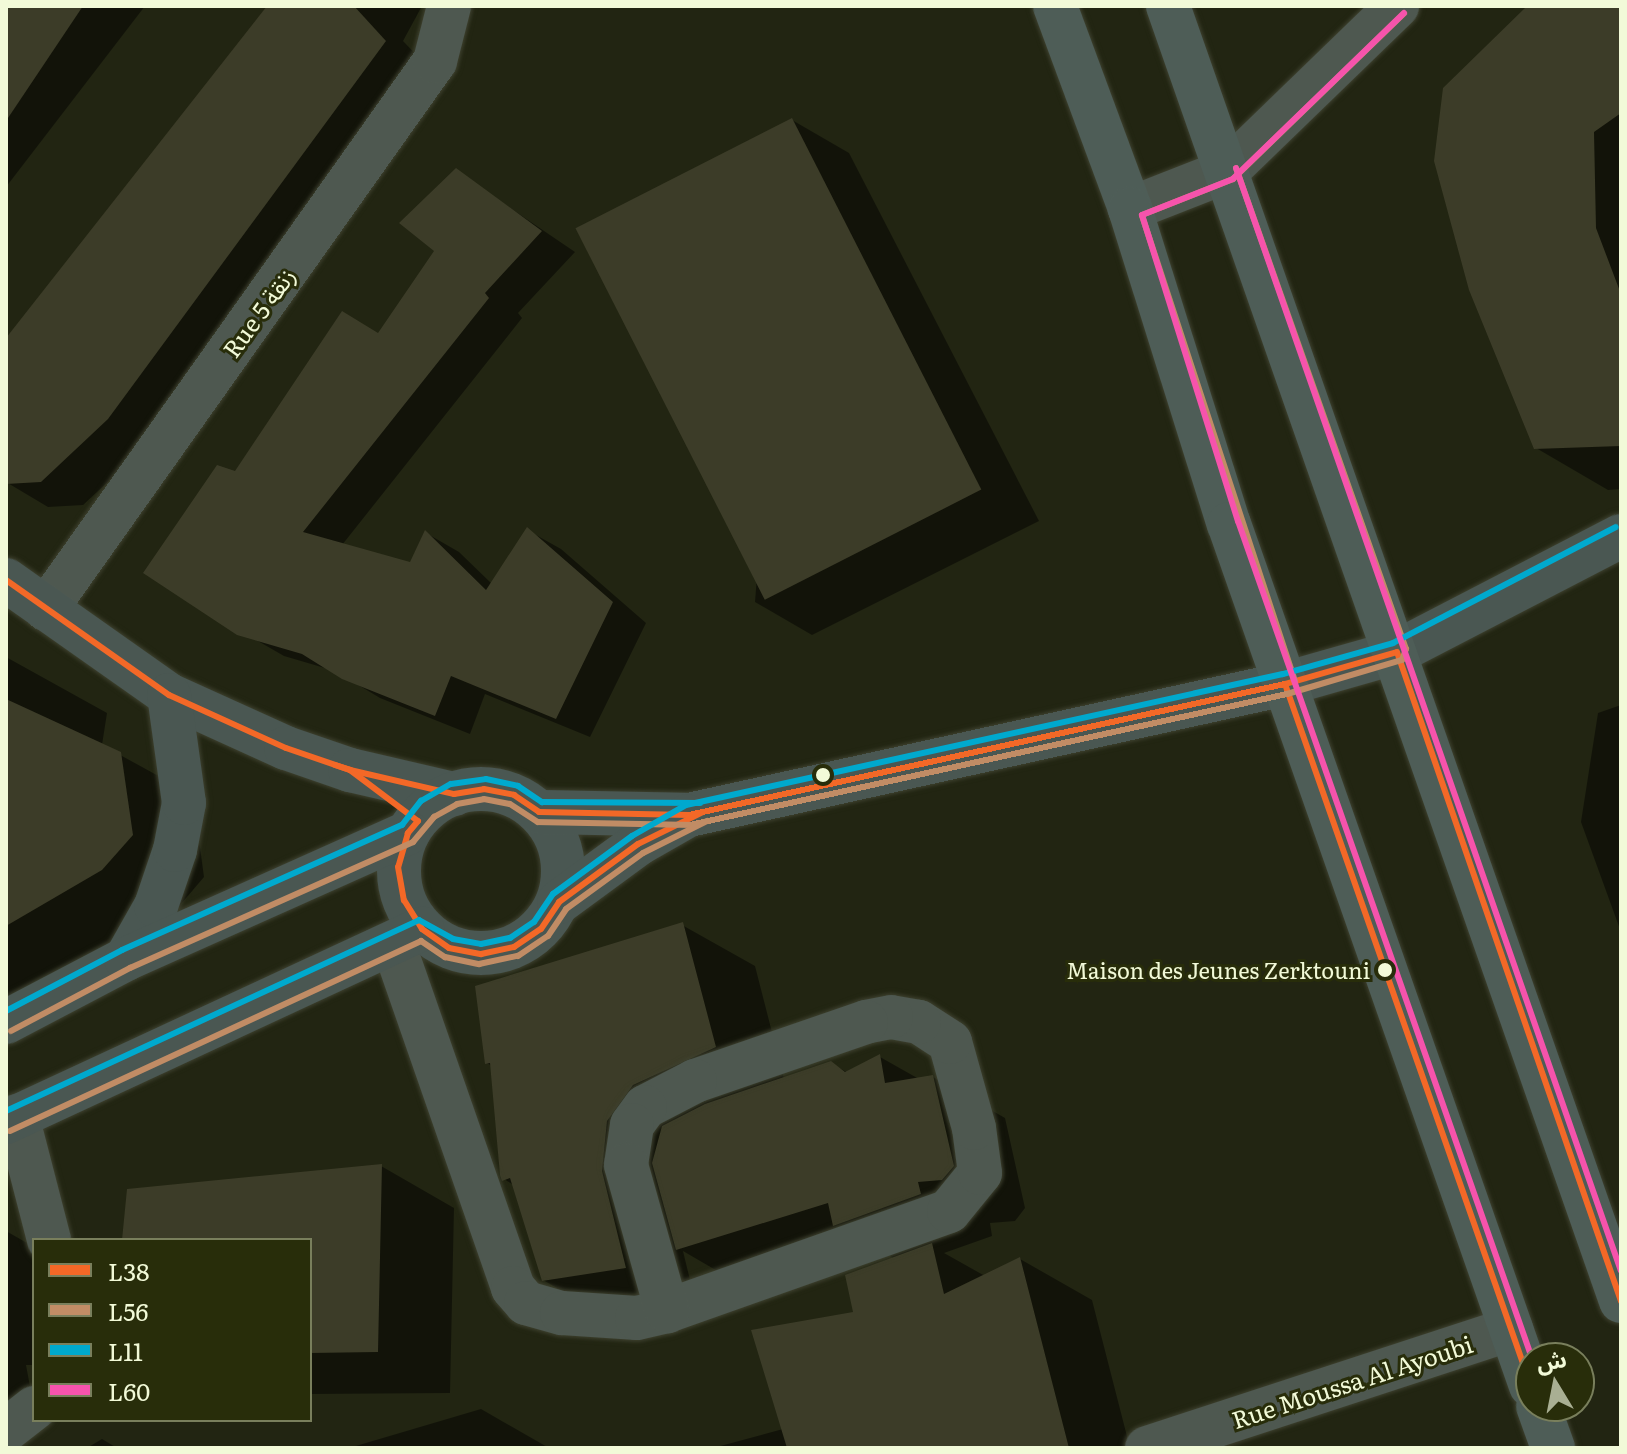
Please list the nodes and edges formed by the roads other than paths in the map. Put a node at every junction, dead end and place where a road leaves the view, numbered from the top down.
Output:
1 (449, 6) edge
2 (1055, 6) edge
3 (1168, 6) edge
4 (1397, 6) edge
5 (1227, 171) junction
6 (1130, 209) junction
7 (1621, 536) edge
8 (6, 580) edge
9 (46, 609) junction
10 (1397, 652) junction
11 (1285, 684) junction
12 (169, 695) junction
13 (350, 770) junction
14 (454, 794) junction
15 (539, 812) junction
16 (689, 815) junction
17 (413, 827) junction
18 (559, 902) junction
19 (407, 936) junction
20 (126, 959) junction
21 (6, 1022) edge
22 (12, 1119) edge
23 (48, 1238) edge
24 (1621, 1301) edge
25 (667, 1311) junction
26 (1511, 1329) junction
27 (1516, 1342) edge
28 (32, 1410) edge
29 (1544, 1422) edge
30 (6, 1430) edge
31 (1147, 1448) edge
32 (1553, 1448) edge

1 - 9 street, Rue 5 زنقة
2 - 6 main road
3 - 5 main road
4 - 5 street
5 - 6 street
5 - 10 main road
6 - 11 main road
7 - 10 main road
8 - 9 main road
9 - 12 main road
10 - 11 main road
10 - 24 main road
11 - 16 main road
11 - 26 main road
12 - 13 main road
12 - 20 main road
13 - 14 main road
13 - 17 main road
14 - 15 main road
14 - 17 main road
15 - 16 main road
15 - 18 main road
16 - 18 main road
17 - 19 main road
17 - 20 main road
18 - 19 main road
19 - 22 main road
19 - 25 street
20 - 21 main road
22 - 23 street
25 - 25 street
26 - 27 main road
26 - 31 street, Rue Moussa Al Ayoubi
28 - 30 street
29 - 32 main road

